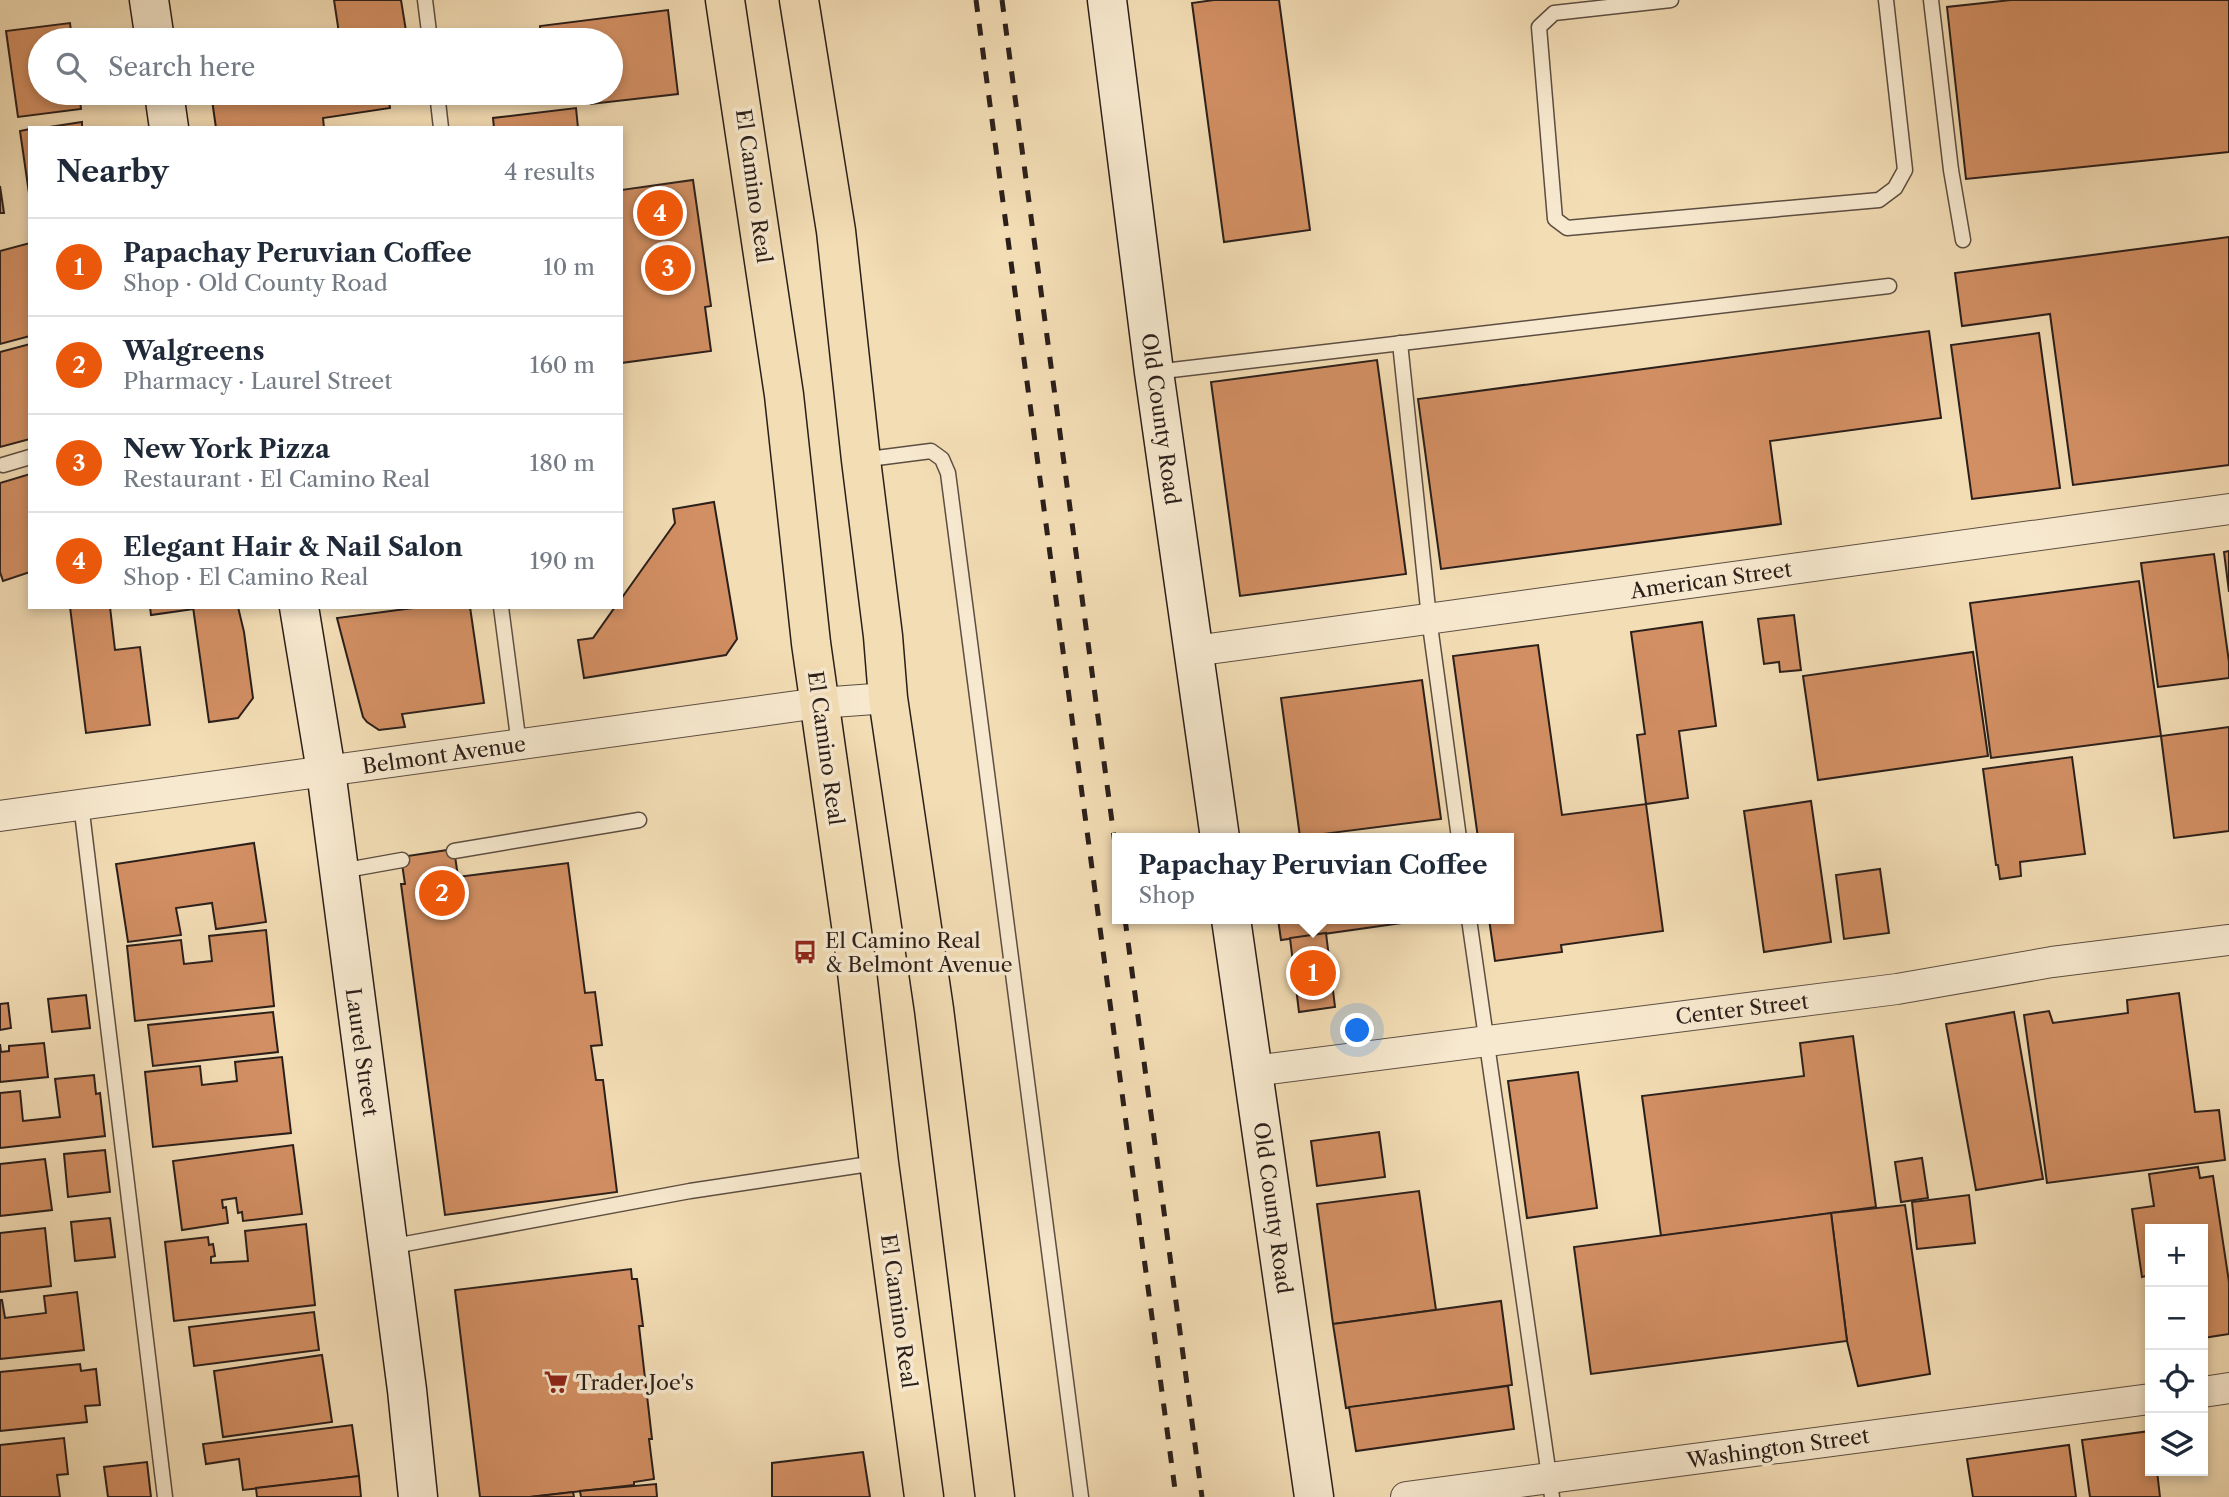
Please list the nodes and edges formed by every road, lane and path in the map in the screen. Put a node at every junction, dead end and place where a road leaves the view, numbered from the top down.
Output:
1 (149, 0) edge
2 (425, 0) edge
3 (725, 0) edge
4 (799, 0) edge
5 (1671, 0) edge
6 (1886, 0) edge
7 (1931, 0) edge
8 (1108, 5) edge
9 (153, 28) edge
10 (428, 28) edge
11 (166, 105) edge
12 (438, 105) edge
13 (169, 126) edge
14 (441, 126) edge
15 (1963, 240) dead end
16 (1889, 286) dead end
17 (1400, 343) junction
18 (1154, 372) junction
19 (28, 458) edge
20 (861, 460) junction
21 (3, 465) dead end
22 (2229, 509) edge
23 (299, 609) edge
24 (501, 609) edge
25 (1429, 618) junction
26 (1194, 650) junction
27 (888, 698) junction
28 (820, 703) junction
29 (519, 745) junction
30 (326, 771) junction
31 (82, 804) junction
32 (0, 816) edge
33 (639, 820) dead end
34 (1219, 833) edge
35 (1458, 833) edge
36 (454, 851) dead end
37 (402, 860) dead end
38 (338, 871) junction
39 (1232, 924) edge
40 (1470, 924) edge
41 (2229, 940) edge
42 (1486, 1041) junction
43 (1253, 1072) junction
44 (879, 1163) junction
45 (388, 1247) junction
46 (2229, 1388) edge
47 (2208, 1391) edge
48 (2145, 1400) edge
49 (1551, 1488) edge
50 (165, 1497) edge
51 (418, 1497) edge
52 (924, 1497) edge
53 (995, 1497) edge
54 (1081, 1497) edge
55 (1314, 1497) edge
56 (1406, 1497) edge

1 - 9 street
2 - 10 lane
3 - 28 main road, El Camino Real
4 - 20 main road
5 - 6 lane
7 - 15 lane
8 - 18 street, Old County Road
11 - 13 street
12 - 14 lane
16 - 17 lane
17 - 18 lane
17 - 25 lane
18 - 26 street, Old County Road
19 - 21 lane
20 - 27 main road
20 - 54 lane
22 - 25 street, American Street
23 - 30 street, Laurel Street
24 - 29 lane
25 - 26 street, American Street
25 - 35 lane
26 - 34 street, Old County Road
27 - 28 street, Belmont Avenue
27 - 53 main road
28 - 29 street, Belmont Avenue
28 - 44 main road, El Camino Real
29 - 30 street, Belmont Avenue
30 - 31 street, Belmont Avenue
30 - 38 street, Laurel Street
31 - 32 street, Belmont Avenue
31 - 50 lane
33 - 36 lane
37 - 38 lane
38 - 45 street, Laurel Street
39 - 43 street, Old County Road
40 - 42 lane
41 - 42 street, Center Street
42 - 43 street, Center Street
42 - 49 lane
43 - 55 street, Old County Road
44 - 45 lane
44 - 52 main road, El Camino Real
45 - 51 street, Laurel Street
46 - 47 street
48 - 49 street, Washington Street
49 - 56 street, Washington Street

